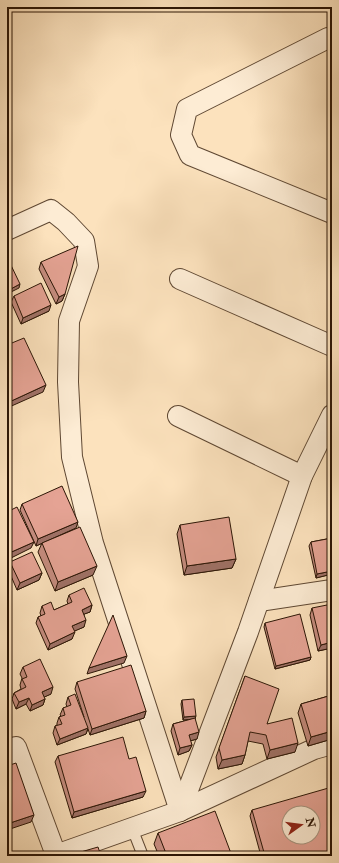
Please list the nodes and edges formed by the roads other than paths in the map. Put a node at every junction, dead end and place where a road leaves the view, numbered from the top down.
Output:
1 (328, 38) dead end
2 (332, 213) edge
3 (7, 230) edge
4 (180, 280) dead end
5 (332, 346) edge
6 (332, 415) edge
7 (178, 416) dead end
8 (302, 476) junction
9 (332, 590) edge
10 (259, 601) junction
11 (332, 744) edge
12 (7, 750) edge
13 (180, 811) junction
14 (132, 828) junction
15 (55, 856) edge
16 (143, 856) edge

1 - 2 street
3 - 13 street
4 - 5 street
6 - 8 street
7 - 8 street
8 - 10 street
9 - 10 street
10 - 13 street
11 - 13 street
12 - 15 street
13 - 14 street
14 - 15 street
14 - 16 lane

